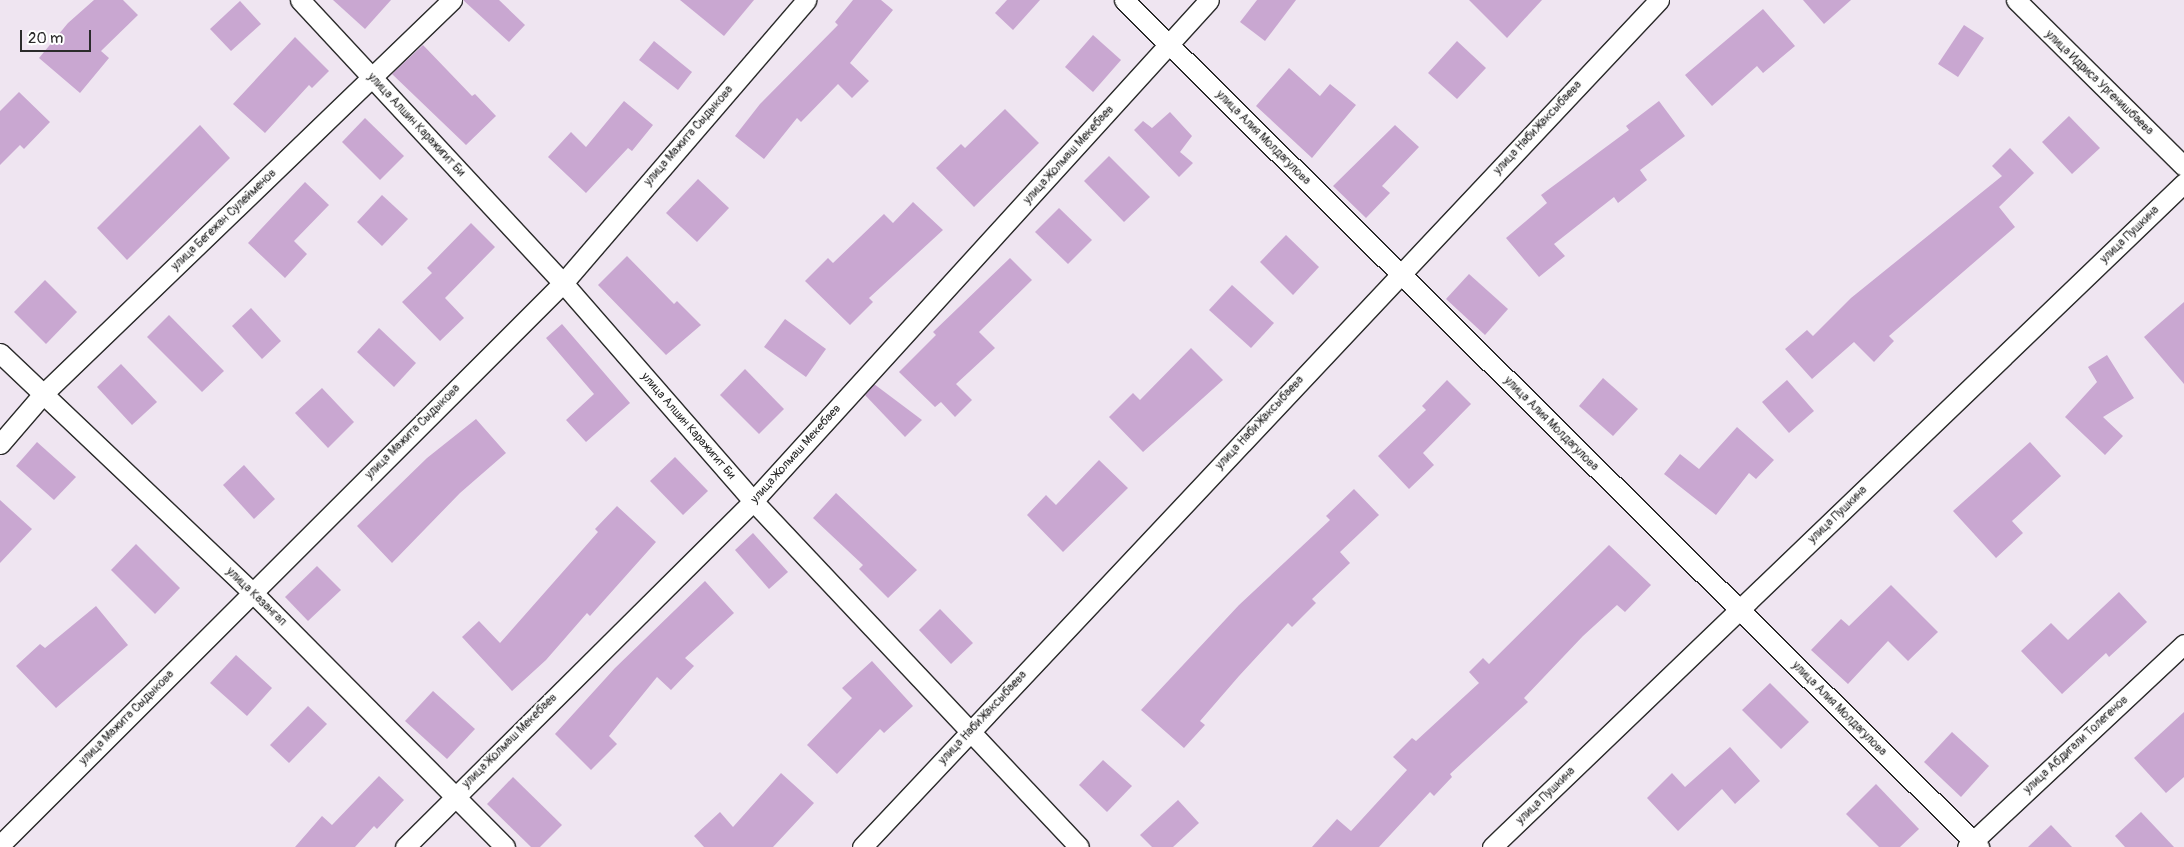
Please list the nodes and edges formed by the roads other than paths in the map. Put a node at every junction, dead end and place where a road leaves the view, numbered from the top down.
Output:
1 (300, 0) edge
2 (452, 0) edge
3 (806, 0) edge
4 (1124, 0) edge
5 (1209, 0) edge
6 (1659, 0) edge
7 (2016, 0) edge
8 (1169, 45) junction
9 (372, 78) junction
10 (2184, 166) edge
11 (2184, 183) edge
12 (1400, 274) junction
13 (563, 283) junction
14 (0, 353) edge
15 (43, 394) junction
16 (0, 444) edge
17 (753, 501) junction
18 (252, 592) junction
19 (1739, 610) junction
20 (2184, 644) edge
21 (970, 732) junction
22 (454, 797) junction
23 (0, 845) edge
24 (1973, 845) edge
25 (405, 847) edge
26 (505, 847) edge
27 (862, 847) edge
28 (1080, 847) edge
29 (1492, 847) edge

1 - 9 street, улица Алшин Каражигит Би
2 - 9 street, улица Бегежан Сулейменов
3 - 13 street, улица Мажита Сыдыкова
4 - 8 street, улица Алия Молдагулова
5 - 8 street, улица Жолмаш Мекебаев
6 - 12 street, улица Наби Жаксыбаева
7 - 10 street, улица Идриса Ургенишбаева
8 - 12 street, улица Алия Молдагулова
8 - 17 street, улица Жолмаш Мекебаев
9 - 13 street, улица Алшин Каражигит Би
9 - 15 street, улица Бегежан Сулейменов
11 - 19 street, улица Пушкина
12 - 19 street, улица Алия Молдагулова
12 - 21 street, улица Наби Жаксыбаева
13 - 17 street, улица Алшин Каражигит Би
13 - 18 street, улица Мажита Сыдыкова
14 - 15 street, улица Казангап
15 - 16 street, улица Бегежан Сулейменов
15 - 18 street, улица Казангап
17 - 21 street, улица Алшин Каражигит Би
17 - 22 street, улица Жолмаш Мекебаев
18 - 22 street, улица Казангап
18 - 23 street, улица Мажита Сыдыкова
19 - 24 street, улица Алия Молдагулова
19 - 29 street, улица Пушкина
20 - 24 street, улица Абдигали Толегенов
21 - 27 street, улица Наби Жаксыбаева
21 - 28 street, улица Алшин Каражигит Би
22 - 25 street, улица Жолмаш Мекебаев
22 - 26 street, улица Казангап

